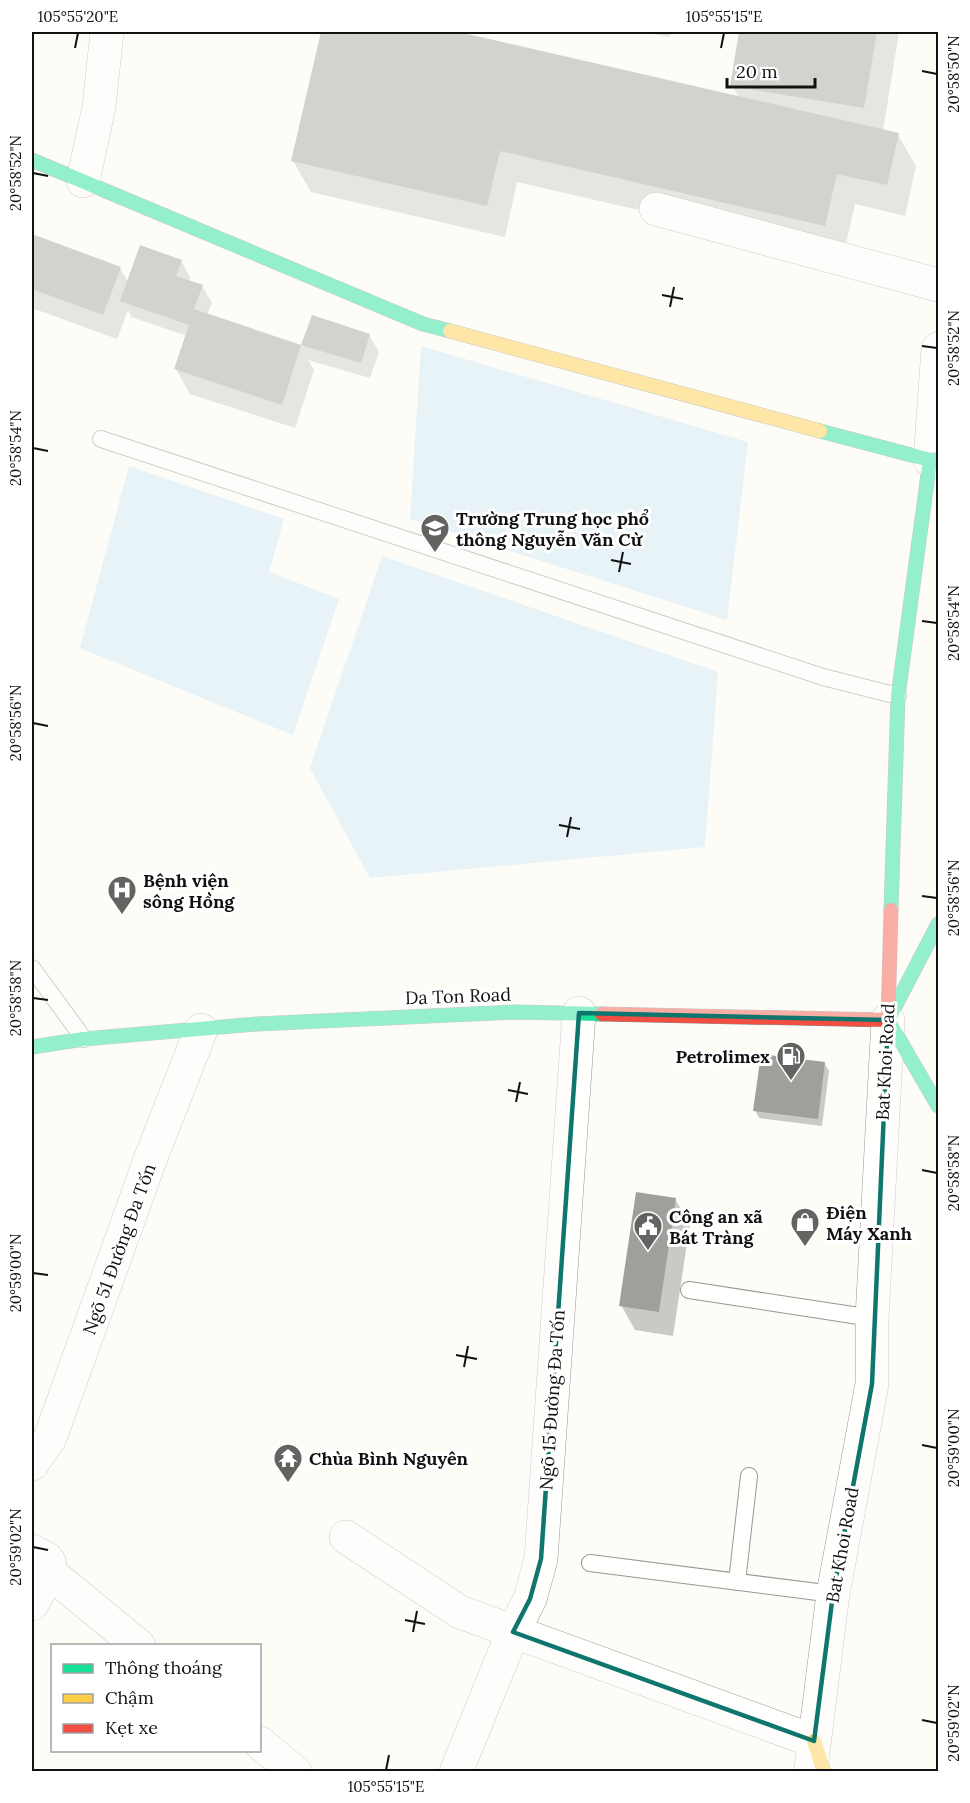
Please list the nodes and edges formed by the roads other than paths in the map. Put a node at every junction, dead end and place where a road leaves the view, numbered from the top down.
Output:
1 (107, 32) edge
2 (32, 160) edge
3 (83, 181) junction
4 (656, 209) dead end
5 (939, 285) edge
6 (939, 350) edge
7 (101, 439) dead end
8 (934, 460) edge
9 (898, 696) junction
10 (939, 924) edge
11 (32, 968) edge
12 (579, 1013) junction
13 (888, 1020) junction
14 (201, 1030) junction
15 (84, 1039) junction
16 (32, 1047) edge
17 (939, 1106) edge
18 (689, 1290) dead end
19 (872, 1318) junction
20 (32, 1464) edge
21 (749, 1476) dead end
22 (346, 1537) dead end
23 (40, 1562) edge
24 (590, 1563) dead end
25 (737, 1582) junction
26 (833, 1594) junction
27 (32, 1604) edge
28 (513, 1632) junction
29 (137, 1644) edge
30 (261, 1744) edge
31 (816, 1761) edge
32 (295, 1772) edge
33 (456, 1772) edge

1 - 3 street
2 - 3 street
3 - 8 street
4 - 5 street
6 - 8 street, Bat Khoi Road
7 - 9 lane
8 - 9 street, Bat Khoi Road
9 - 13 street, Bat Khoi Road
10 - 13 street
11 - 15 lane
12 - 13 street, Da Ton Road
12 - 14 street, Da Ton Road
12 - 28 street, Ngõ 15 Đường Đa Tốn
13 - 17 street
13 - 19 street, Bat Khoi Road
14 - 15 street, Da Ton Road
14 - 20 street, Ngõ 51 Đường Đa Tốn
15 - 16 street, Da Ton Road
18 - 19 lane
19 - 26 street, Bat Khoi Road
21 - 25 lane
22 - 28 street
23 - 27 street
23 - 29 street
24 - 25 lane
25 - 26 lane
26 - 31 street, Bat Khoi Road
28 - 31 street
28 - 33 street, Ngõ 15 Đường Đa Tốn
30 - 32 street

